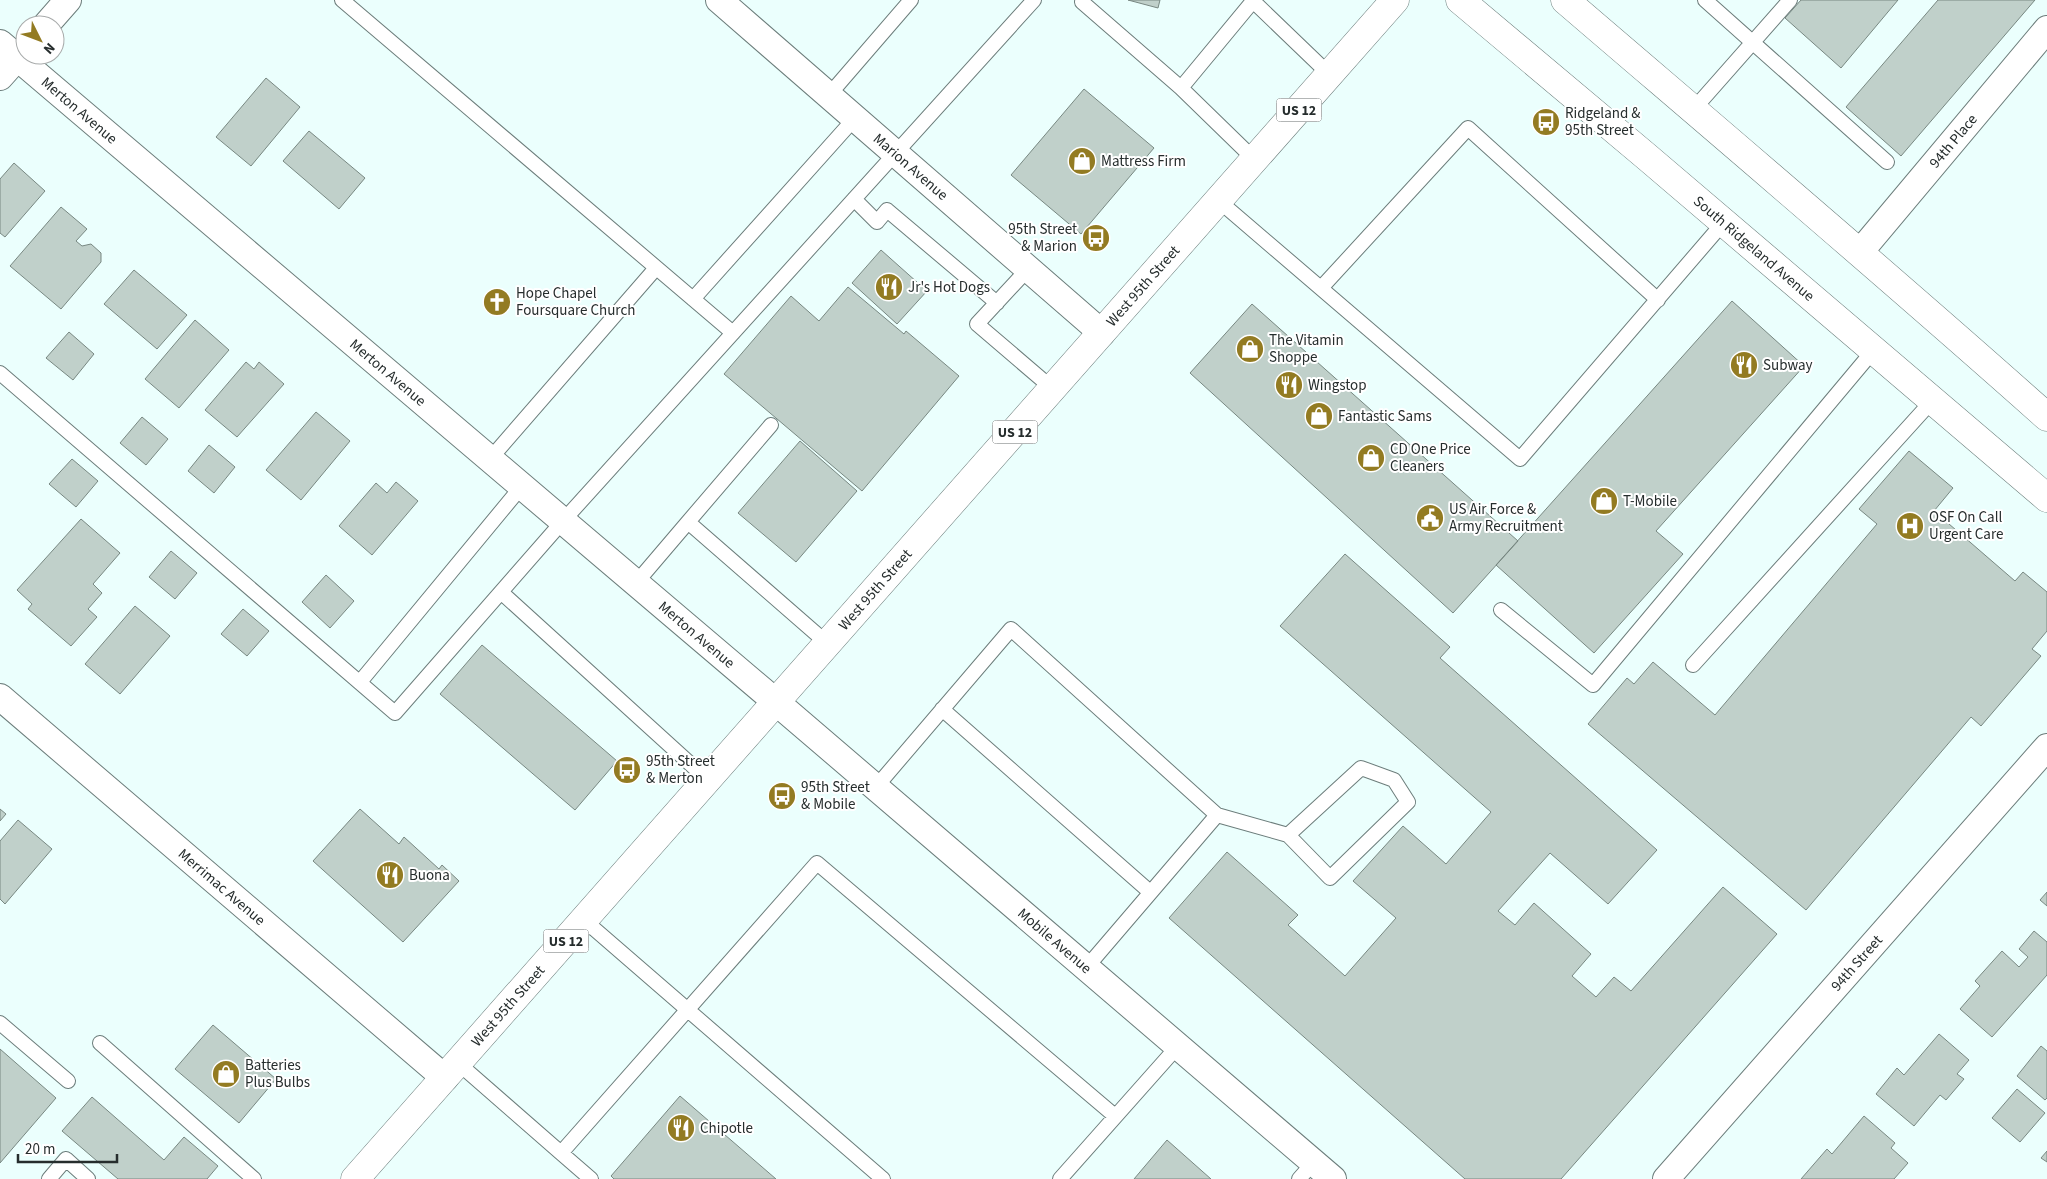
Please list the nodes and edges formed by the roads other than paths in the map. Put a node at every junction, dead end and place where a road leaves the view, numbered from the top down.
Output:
1 (68, 0) edge
2 (342, 0) edge
3 (719, 0) edge
4 (911, 0) edge
5 (1034, 0) edge
6 (1253, 0) edge
7 (1396, 0) edge
8 (1460, 0) edge
9 (1565, 0) edge
10 (1705, 0) edge
11 (1790, 0) edge
12 (1082, 2) dead end
13 (55, 15) edge
14 (2047, 29) edge
15 (1754, 42) junction
16 (14, 50) edge
17 (1330, 75) junction
18 (0, 77) edge
19 (1181, 88) junction
20 (829, 96) junction
21 (1693, 110) junction
22 (854, 118) junction
23 (895, 153) junction
24 (1255, 160) junction
25 (1887, 162) dead end
26 (854, 199) junction
27 (1219, 200) junction
28 (1724, 222) junction
29 (1860, 252) junction
30 (656, 268) junction
31 (1028, 269) junction
32 (1321, 288) junction
33 (693, 299) junction
34 (1658, 300) junction
35 (997, 303) junction
36 (733, 333) junction
37 (1102, 333) junction
38 (1873, 351) junction
39 (0, 372) edge
40 (1053, 389) junction
41 (1932, 400) junction
42 (2047, 417) edge
43 (771, 425) dead end
44 (490, 459) junction
45 (522, 486) junction
46 (2047, 498) edge
47 (563, 521) junction
48 (688, 522) junction
49 (636, 583) junction
50 (501, 592) junction
51 (1501, 610) dead end
52 (828, 644) junction
53 (1693, 665) dead end
54 (360, 682) junction
55 (0, 698) edge
56 (776, 702) junction
57 (942, 709) junction
58 (2047, 747) edge
59 (708, 780) junction
60 (876, 787) junction
61 (1218, 815) junction
62 (1288, 835) junction
63 (1150, 892) junction
64 (584, 920) junction
65 (1086, 968) junction
66 (686, 1010) junction
67 (0, 1023) edge
68 (100, 1044) dead end
69 (1178, 1046) junction
70 (452, 1070) junction
71 (68, 1081) dead end
72 (1115, 1116) junction
73 (561, 1153) junction
74 (1306, 1171) edge
75 (49, 1179) edge
76 (88, 1179) edge
77 (254, 1179) edge
78 (355, 1179) edge
79 (591, 1179) edge
80 (883, 1179) edge
81 (1060, 1179) edge
82 (1333, 1179) edge
83 (1666, 1179) edge

1 - 13 street
2 - 30 lane
3 - 20 street, Marion Avenue
4 - 20 lane
5 - 23 lane
6 - 17 lane
6 - 19 lane
7 - 17 main road, West 95th Street / US 12
8 - 28 main road, South Ridgeland Avenue
9 - 21 main road
10 - 15 lane
11 - 15 lane
12 - 19 lane
14 - 29 street, 94th Place
15 - 21 lane
15 - 25 lane
16 - 18 street
16 - 44 street, Merton Avenue
17 - 24 main road, West 95th Street / US 12
19 - 24 lane
20 - 22 street, Marion Avenue
21 - 29 main road
22 - 23 street, Marion Avenue
22 - 33 lane
23 - 26 lane
23 - 31 street, Marion Avenue
24 - 27 main road, West 95th Street / US 12
26 - 35 lane
26 - 36 lane
27 - 32 lane
27 - 37 main road, West 95th Street / US 12
28 - 34 lane
28 - 38 main road, South Ridgeland Avenue
29 - 42 main road
30 - 33 lane
30 - 44 lane
31 - 35 lane
31 - 37 street, Marion Avenue
32 - 34 lane
32 - 34 lane
33 - 36 lane
35 - 40 lane
36 - 47 lane
37 - 40 main road, West 95th Street / US 12
38 - 41 main road, South Ridgeland Avenue
38 - 51 lane
39 - 54 lane
40 - 52 main road, West 95th Street / US 12
41 - 46 main road, South Ridgeland Avenue
41 - 53 lane
43 - 48 lane
44 - 45 street, Merton Avenue
45 - 47 street, Merton Avenue
45 - 54 lane
47 - 49 street, Merton Avenue
47 - 50 lane
48 - 49 lane
48 - 52 lane
49 - 56 street, Merton Avenue
50 - 54 lane
50 - 59 lane
52 - 56 main road, West 95th Street / US 12
55 - 70 street, Merrimac Avenue
56 - 59 main road, West 95th Street / US 12
56 - 60 street, Mobile Avenue
57 - 60 lane
57 - 61 lane
57 - 63 lane
58 - 83 street, 94th Street
59 - 64 main road, West 95th Street / US 12
60 - 65 street, Mobile Avenue
61 - 62 lane
61 - 63 lane
62 - 62 lane
63 - 65 lane
64 - 66 lane
64 - 70 main road, West 95th Street / US 12
65 - 69 street, Mobile Avenue
66 - 72 lane
66 - 73 lane
66 - 80 lane
67 - 71 lane
68 - 77 lane
69 - 72 lane
69 - 74 street, Mobile Avenue
70 - 73 lane
70 - 78 main road, West 95th Street / US 12
72 - 81 lane
73 - 79 lane
74 - 82 street, Mobile Avenue
75 - 76 lane

